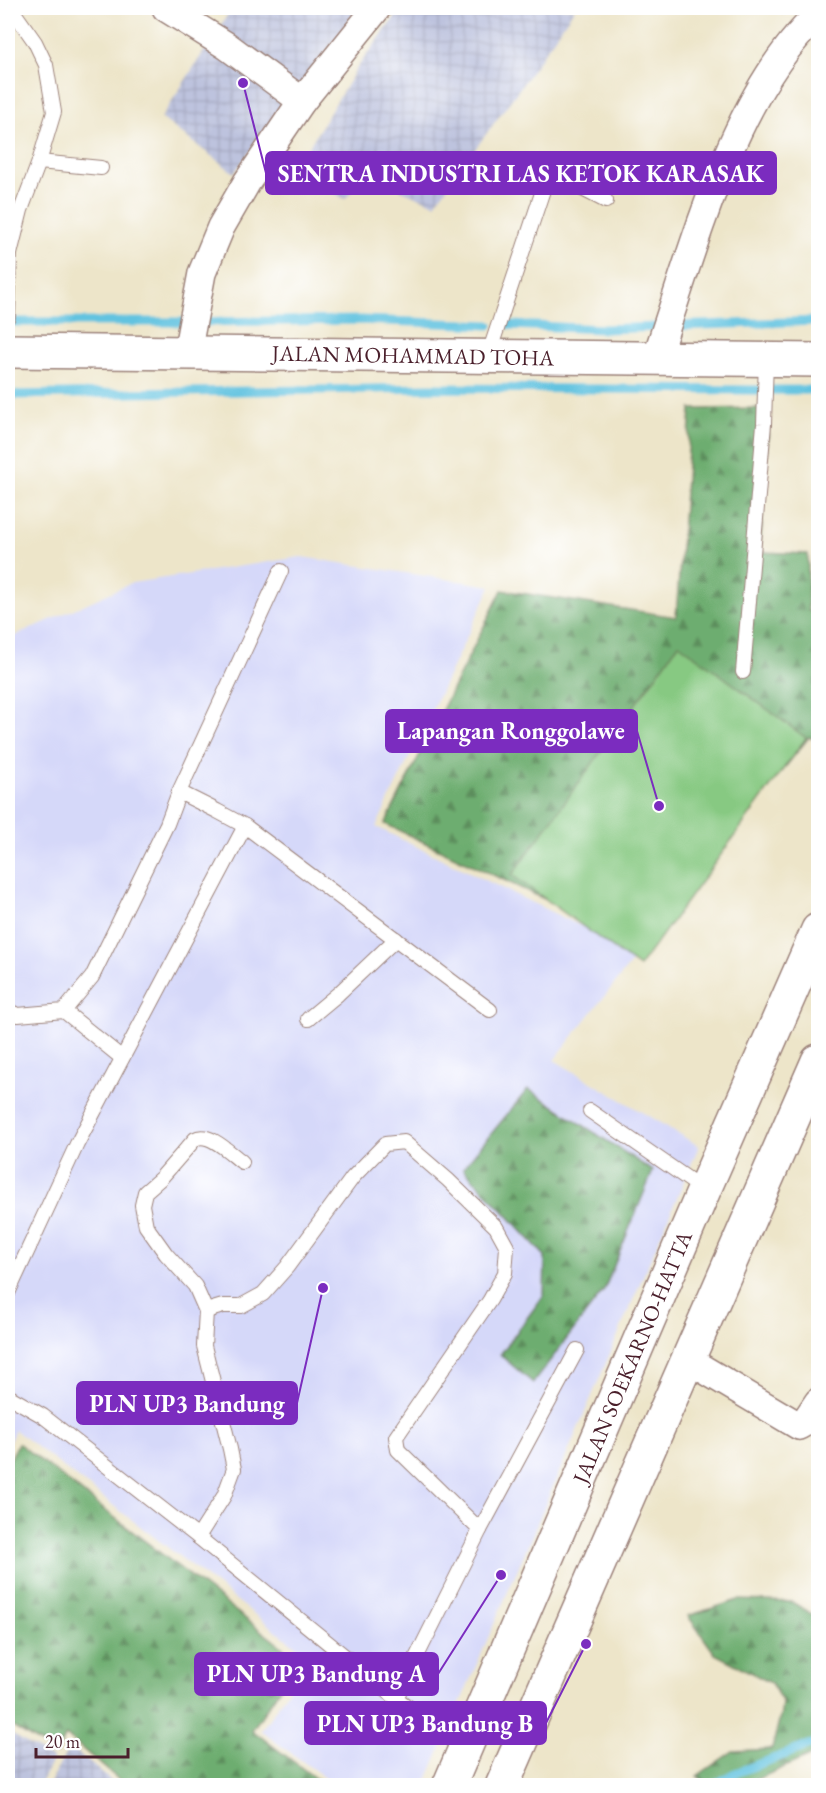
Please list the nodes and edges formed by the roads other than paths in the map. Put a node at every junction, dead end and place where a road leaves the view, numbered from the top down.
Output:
1 (11, 8) edge
2 (166, 8) edge
3 (377, 8) edge
4 (819, 15) edge
5 (302, 101) junction
6 (39, 162) junction
7 (101, 168) dead end
8 (606, 201) dead end
9 (8, 316) edge
10 (8, 351) edge
11 (188, 353) junction
12 (488, 356) junction
13 (656, 358) junction
14 (766, 359) junction
15 (819, 360) edge
16 (281, 571) dead end
17 (743, 672) dead end
18 (179, 792) junction
19 (245, 826) junction
20 (819, 930) edge
21 (396, 939) junction
22 (490, 1010) dead end
23 (8, 1011) edge
24 (64, 1011) junction
25 (308, 1019) dead end
26 (122, 1058) junction
27 (819, 1061) edge
28 (590, 1111) dead end
29 (242, 1162) dead end
30 (704, 1190) junction
31 (8, 1293) edge
32 (206, 1311) junction
33 (577, 1350) dead end
34 (688, 1360) junction
35 (8, 1396) edge
36 (819, 1402) edge
37 (480, 1530) junction
38 (198, 1537) junction
39 (396, 1698) junction
40 (464, 1749) junction
41 (449, 1785) edge
42 (502, 1785) edge

1 - 6 lane
2 - 5 street
3 - 5 street
4 - 13 street
5 - 11 street
6 - 7 lane
6 - 9 lane
8 - 12 lane
10 - 11 main road, JALAN MOHAMMAD TOHA
11 - 12 main road, JALAN MOHAMMAD TOHA
12 - 13 main road, JALAN MOHAMMAD TOHA
13 - 14 main road, JALAN MOHAMMAD TOHA
14 - 15 main road, JALAN MOHAMMAD TOHA
14 - 17 lane
16 - 18 lane
18 - 19 lane
18 - 24 lane
19 - 21 lane
19 - 26 lane
20 - 30 main road, JALAN SOEKARNO-HATTA
21 - 22 lane
21 - 25 lane
23 - 24 lane
24 - 26 lane
26 - 31 lane
27 - 34 main road
28 - 30 lane
29 - 32 lane
30 - 40 main road, JALAN SOEKARNO-HATTA
32 - 37 lane
32 - 38 lane
33 - 37 lane
34 - 36 street
34 - 42 main road
35 - 38 lane
37 - 39 lane
38 - 39 lane
39 - 40 lane
40 - 41 main road, JALAN SOEKARNO-HATTA

